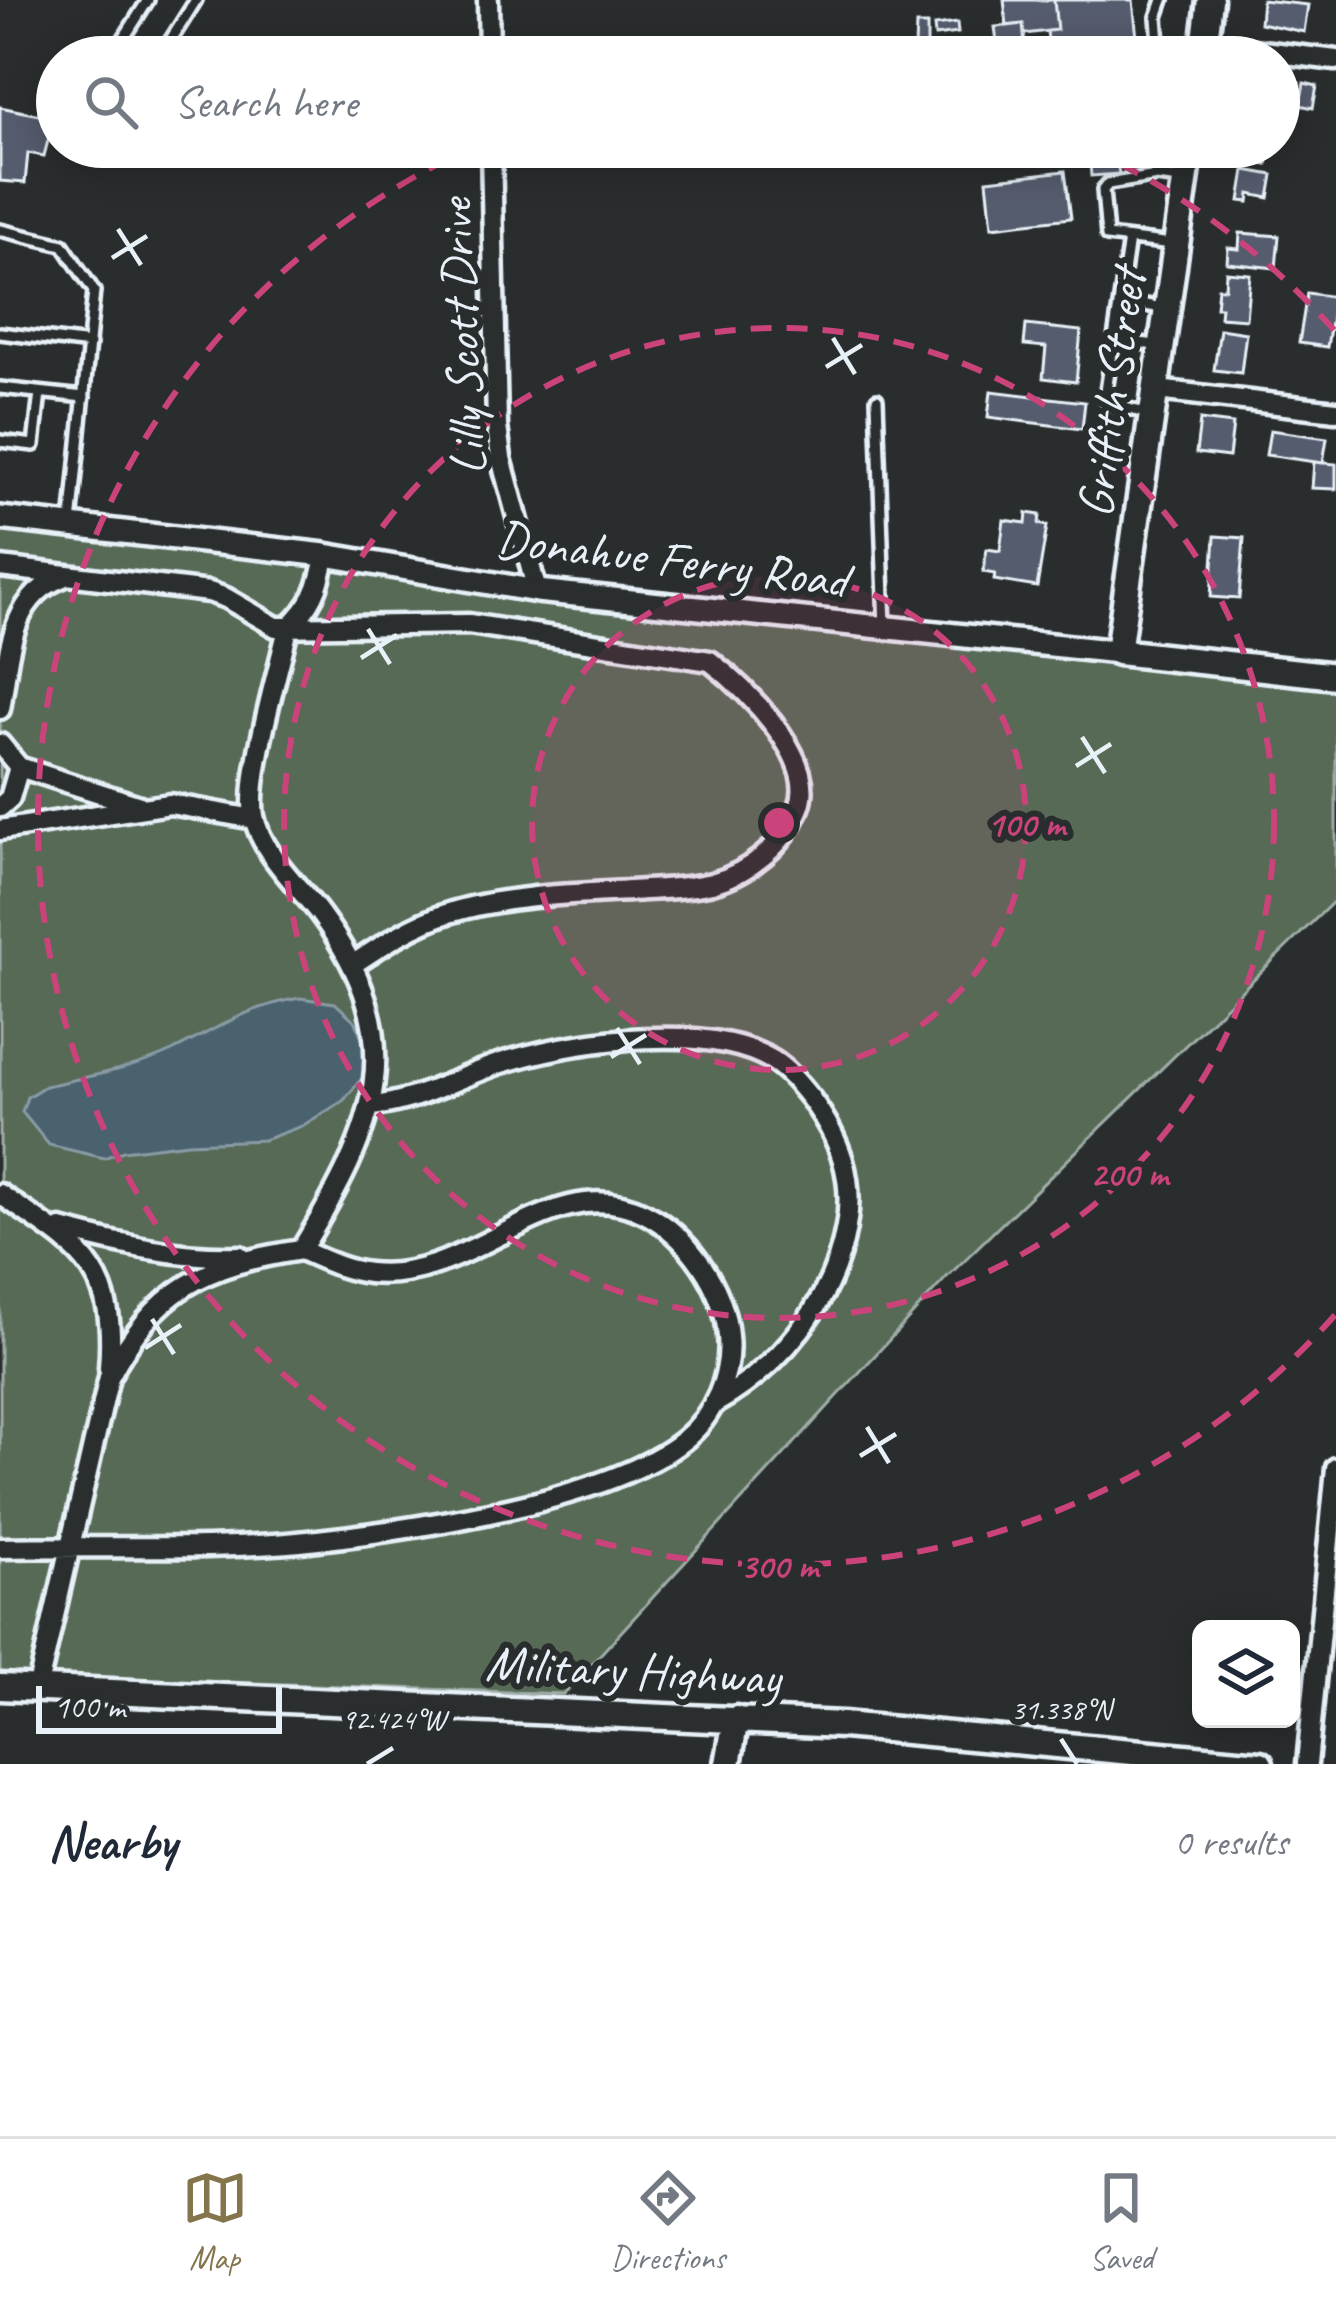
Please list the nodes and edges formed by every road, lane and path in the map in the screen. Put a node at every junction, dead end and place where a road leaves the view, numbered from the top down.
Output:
1 (148, 0) edge
2 (196, 0) edge
3 (488, 0) edge
4 (1163, 0) edge
5 (1210, 0) edge
6 (125, 36) edge
7 (173, 36) edge
8 (489, 36) edge
9 (1158, 36) edge
10 (1206, 36) edge
11 (1300, 57) edge
12 (1336, 60) edge
13 (491, 168) edge
14 (1187, 168) edge
15 (1186, 180) junction
16 (0, 230) edge
17 (1129, 239) junction
18 (1177, 244) junction
19 (1120, 301) junction
20 (1168, 308) junction
21 (0, 333) edge
22 (1114, 340) junction
23 (89, 344) junction
24 (1163, 346) junction
25 (0, 388) edge
26 (40, 392) junction
27 (84, 397) junction
28 (877, 399) dead end
29 (1155, 402) junction
30 (1336, 411) edge
31 (0, 441) edge
32 (0, 518) edge
33 (71, 526) junction
34 (326, 555) junction
35 (0, 567) edge
36 (68, 575) junction
37 (536, 591) junction
38 (288, 628) junction
39 (885, 628) junction
40 (1118, 652) junction
41 (1336, 676) edge
42 (0, 709) edge
43 (0, 744) edge
44 (19, 766) junction
45 (0, 807) edge
46 (148, 809) junction
47 (254, 819) junction
48 (0, 830) edge
49 (352, 965) junction
50 (373, 1106) junction
51 (0, 1194) edge
52 (0, 1212) edge
53 (31, 1216) junction
54 (51, 1226) junction
55 (301, 1250) junction
56 (263, 1256) junction
57 (109, 1377) junction
58 (714, 1404) junction
59 (1336, 1474) edge
60 (68, 1546) junction
61 (0, 1548) edge
62 (0, 1688) edge
63 (37, 1690) junction
64 (736, 1719) junction
65 (728, 1764) edge
66 (1260, 1764) edge
67 (1307, 1764) edge

1 - 6 lane
2 - 7 lane
3 - 8 street
4 - 9 lane
5 - 10 main road
11 - 12 street
13 - 37 street, Lilly Scott Drive
14 - 15 main road, Griffith Street
15 - 17 lane
15 - 18 main road, Griffith Street
16 - 23 lane
17 - 18 lane
17 - 19 lane
18 - 20 main road, Griffith Street
19 - 20 lane
19 - 22 lane
20 - 24 main road, Griffith Street
21 - 23 lane
22 - 24 lane
22 - 29 lane
23 - 27 lane
24 - 29 main road, Griffith Street
25 - 26 lane
26 - 27 lane
26 - 31 lane
27 - 33 lane
28 - 39 lane
29 - 30 street
29 - 40 main road, Griffith Street
32 - 33 street, Donahue Ferry Road
33 - 34 street, Donahue Ferry Road
34 - 37 street, Donahue Ferry Road
34 - 38 street
35 - 36 street
36 - 38 street
36 - 42 street
37 - 39 street, Donahue Ferry Road
38 - 47 street
38 - 49 street
39 - 40 street, Donahue Ferry Road
40 - 41 main road, Donahue Ferry Road
43 - 44 street
44 - 45 street
44 - 46 street
46 - 47 street
46 - 48 street
47 - 49 street
49 - 50 street
50 - 55 street
50 - 58 street
51 - 53 street
52 - 53 street
53 - 54 street
54 - 56 street
54 - 57 street
55 - 56 street
55 - 58 street
56 - 57 street
57 - 60 street
58 - 60 street
59 - 67 street
60 - 61 street
60 - 63 street
62 - 63 main road, Military Highway
63 - 64 main road, Military Highway
64 - 65 main road
64 - 66 main road, Military Highway

